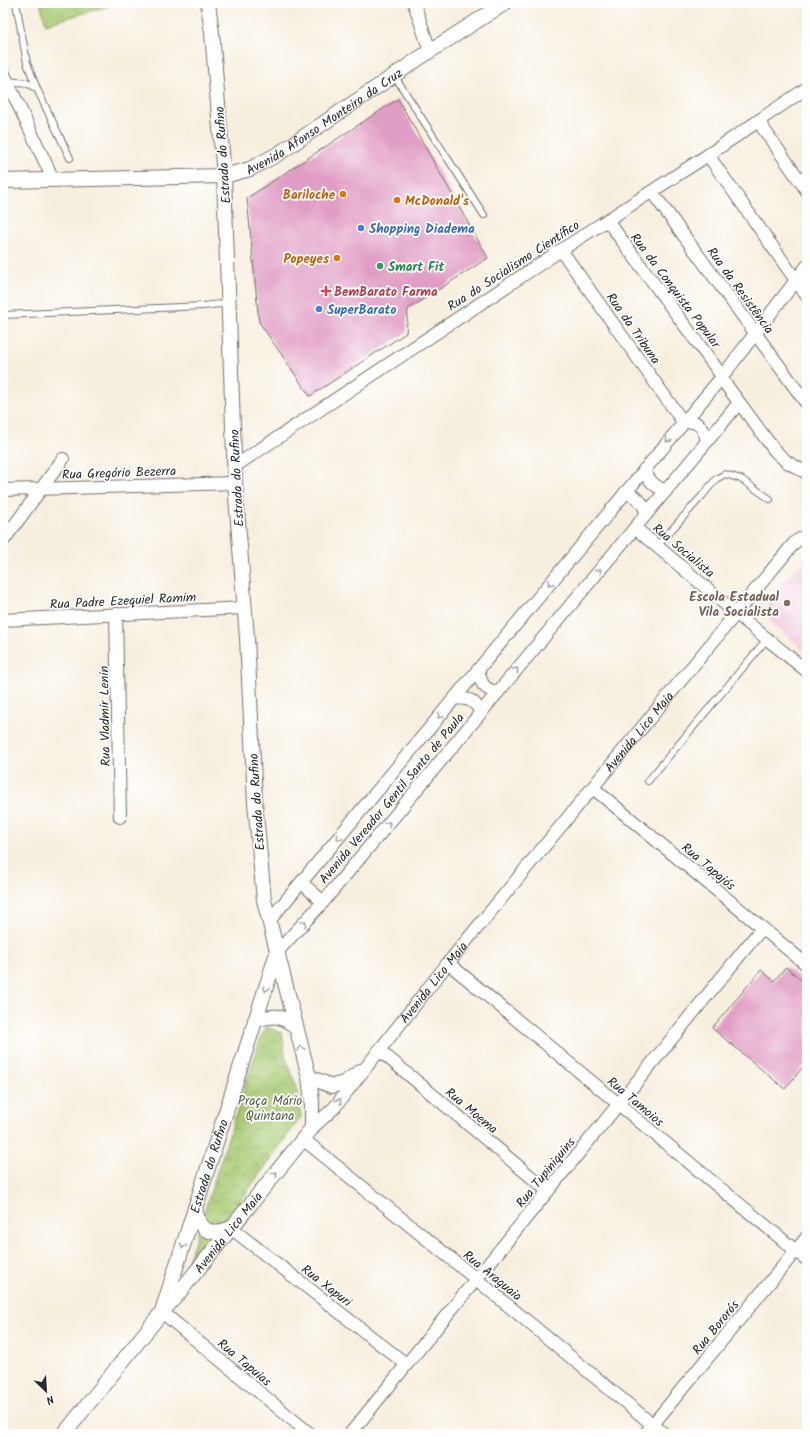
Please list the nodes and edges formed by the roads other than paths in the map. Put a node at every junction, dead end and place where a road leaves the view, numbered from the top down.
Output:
1 (16, 3) edge
2 (208, 3) edge
3 (414, 3) edge
4 (504, 3) edge
5 (430, 51) junction
6 (394, 75) junction
7 (5, 76) edge
8 (807, 88) edge
9 (36, 89) junction
10 (758, 121) junction
11 (708, 155) junction
12 (70, 158) dead end
13 (224, 176) junction
14 (53, 179) junction
15 (3, 181) edge
16 (807, 191) edge
17 (652, 192) junction
18 (484, 215) dead end
19 (607, 220) junction
20 (561, 250) junction
21 (807, 266) edge
22 (796, 281) junction
23 (807, 296) edge
24 (229, 303) junction
25 (3, 315) edge
26 (755, 334) junction
27 (721, 377) junction
28 (739, 403) junction
29 (807, 404) edge
30 (683, 422) junction
31 (707, 442) junction
32 (63, 459) dead end
33 (235, 466) junction
34 (644, 470) junction
35 (807, 473) edge
36 (235, 483) junction
37 (42, 488) junction
38 (3, 490) edge
39 (666, 491) junction
40 (625, 493) junction
41 (770, 499) dead end
42 (647, 513) junction
43 (635, 528) junction
44 (807, 535) edge
45 (3, 541) edge
46 (657, 546) junction
47 (244, 608) junction
48 (737, 613) junction
49 (116, 614) junction
50 (3, 620) edge
51 (767, 639) junction
52 (478, 671) junction
53 (807, 671) edge
54 (497, 693) junction
55 (455, 698) junction
56 (481, 712) junction
57 (648, 781) dead end
58 (593, 788) junction
59 (120, 817) dead end
60 (302, 883) junction
61 (323, 902) junction
62 (270, 921) junction
63 (762, 928) junction
64 (278, 952) junction
65 (448, 964) junction
66 (807, 965) edge
67 (255, 1020) junction
68 (296, 1028) junction
69 (379, 1050) junction
70 (361, 1071) junction
71 (309, 1077) junction
72 (619, 1104) junction
73 (312, 1128) junction
74 (303, 1139) junction
75 (548, 1191) junction
76 (195, 1208) junction
77 (231, 1228) junction
78 (807, 1237) edge
79 (796, 1251) junction
80 (807, 1260) edge
81 (476, 1279) junction
82 (162, 1312) junction
83 (406, 1364) junction
84 (649, 1429) edge
85 (64, 1434) edge
86 (310, 1434) edge
87 (350, 1434) edge
88 (664, 1434) edge

1 - 9 lane
2 - 13 street, Estrada do Rufino
3 - 5 street
4 - 5 street, Avenida Afonso Monteiro da Cruz
5 - 6 street, Avenida Afonso Monteiro da Cruz
6 - 13 street, Avenida Afonso Monteiro da Cruz
6 - 18 lane
7 - 9 lane
7 - 14 street
8 - 10 street, Rua do Socialismo Científico
9 - 12 lane
10 - 11 street, Rua do Socialismo Científico
10 - 16 street
11 - 17 street, Rua do Socialismo Científico
11 - 22 street
13 - 14 street, Avenida Afonso Monteiro da Cruz
13 - 24 street, Estrada do Rufino
14 - 15 street, Avenida Afonso Monteiro da Cruz
17 - 19 street, Rua do Socialismo Científico
17 - 26 street, Rua da Resistência
19 - 20 street, Rua do Socialismo Científico
19 - 27 street, Rua da Conquista Popular
20 - 30 street, Rua da Tribuna
20 - 33 street, Rua do Socialismo Científico
21 - 22 street, Avenida Vereador Gentil Santo de Paula
22 - 23 street
22 - 26 street, Avenida Vereador Gentil Santo de Paula
24 - 25 lane
24 - 33 street, Estrada do Rufino
26 - 27 street, Avenida Vereador Gentil Santo de Paula
26 - 29 street, Rua da Resistência
27 - 28 street, Rua da Conquista Popular
27 - 30 street, Avenida Vereador Gentil Santo de Paula
28 - 31 street, Avenida Vereador Gentil Santo de Paula
28 - 35 street, Rua da Conquista Popular
30 - 31 street
30 -> 34 street, Avenida Vereador Gentil Santo de Paula
31 - 39 street, Avenida Vereador Gentil Santo de Paula
32 - 37 street
33 - 36 street, Estrada do Rufino
34 - 39 street
34 - 40 street, Avenida Vereador Gentil Santo de Paula
36 - 37 street, Rua Gregório Bezerra
36 - 47 street, Estrada do Rufino
37 - 38 street, Rua Gregório Bezerra
37 - 45 street
39 - 42 street, Avenida Vereador Gentil Santo de Paula
40 - 42 street
40 -> 52 street, Avenida Vereador Gentil Santo de Paula
41 - 46 lane
42 - 43 street, Avenida Vereador Gentil Santo de Paula
43 - 46 street, Rua Socialista
54 -> 43 street, Avenida Vereador Gentil Santo de Paula
44 - 48 street, Avenida Lico Maia
46 - 48 street, Rua Socialista
47 - 49 street, Rua Padre Ezequiel Ramim
47 - 62 street, Estrada do Rufino
48 - 51 street, Rua Socialista
48 - 58 street, Avenida Lico Maia
49 - 50 street, Rua Padre Ezequiel Ramim
49 - 59 street, Rua Vladmir Lenin
51 - 53 street, Rua Socialista
51 - 57 lane
52 - 54 street
52 - 55 street, Avenida Vereador Gentil Santo de Paula
54 - 56 street, Avenida Vereador Gentil Santo de Paula
55 - 56 street, Avenida Vereador Gentil Santo de Paula
55 -> 60 street, Avenida Vereador Gentil Santo de Paula
61 -> 56 street, Avenida Vereador Gentil Santo de Paula
58 - 63 street, Rua Tapajós
58 - 65 street, Avenida Lico Maia
60 - 61 street, Avenida Vereador Gentil Santo de Paula
60 - 62 street, Avenida Vereador Gentil Santo de Paula
64 -> 61 street, Avenida Vereador Gentil Santo de Paula
62 - 64 street, Estrada do Rufino
63 - 66 street, Rua Tapajós
63 - 72 street, Rua Tupiniquins
64 -> 67 street, Estrada do Rufino
64 - 68 street, Estrada do Rufino
65 - 69 street, Avenida Lico Maia
65 - 72 street, Rua Tamoios
67 - 68 street
67 - 76 street, Estrada do Rufino
71 -> 68 street, Estrada do Rufino
69 - 70 street, Avenida Lico Maia
69 - 75 street, Rua Moema
70 - 71 street
73 -> 70 street, Avenida Lico Maia
71 - 73 street, Estrada do Rufino
72 - 75 street, Rua Tupiniquins
72 - 79 street, Rua Tamoios
73 - 74 street, Avenida Lico Maia
77 -> 74 street, Avenida Lico Maia
74 - 81 street, Rua Araguaia
75 - 81 street, Rua Tupiniquins
76 - 77 street
76 -> 82 street, Estrada do Rufino
77 - 82 street, Avenida Lico Maia
77 - 83 street, Rua Xapuri
78 - 79 street, Rua Bororós
79 - 80 street, Rua Tamoios
79 - 84 street, Rua Bororós
81 - 83 street, Rua Tupiniquins
81 - 84 street, Rua Araguaia
82 - 85 street, Avenida Lico Maia
82 - 86 street, Rua Tapuias
83 - 87 street, Rua Tupiniquins
84 - 88 street, Rua Araguaia

